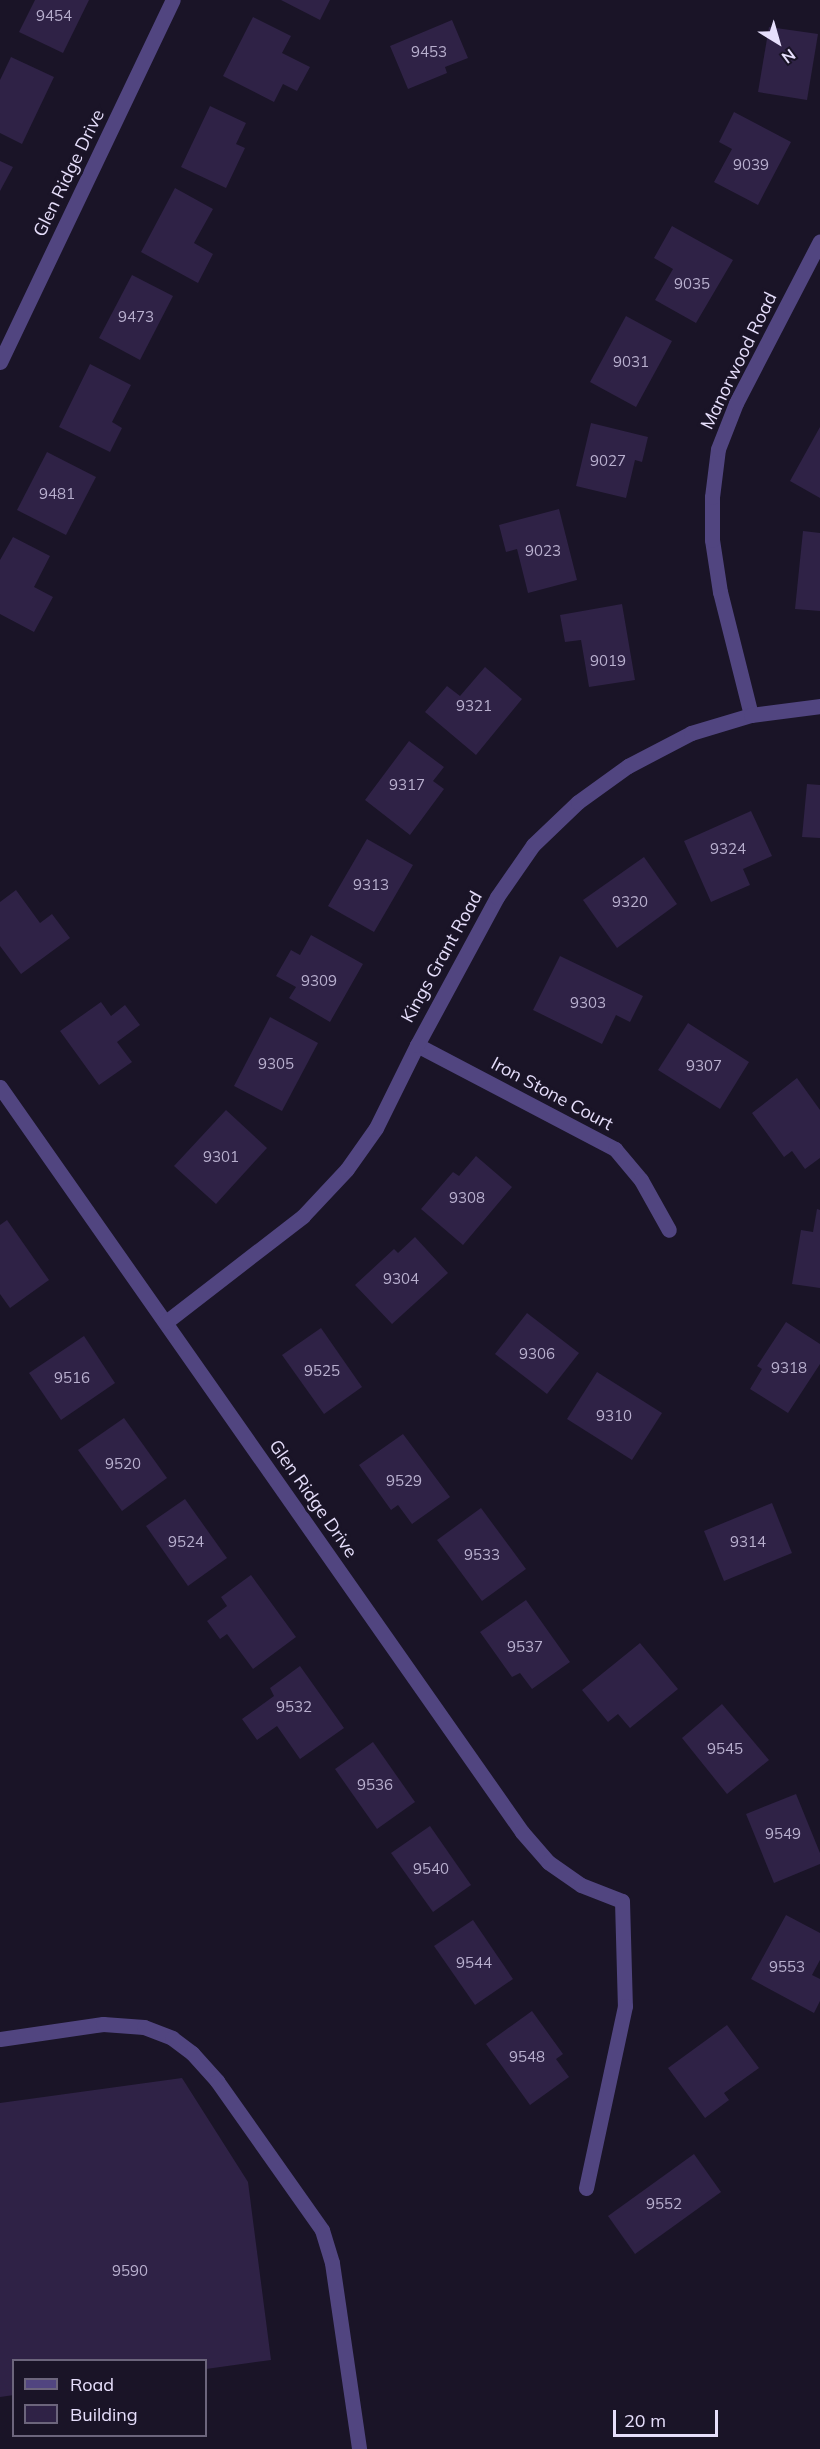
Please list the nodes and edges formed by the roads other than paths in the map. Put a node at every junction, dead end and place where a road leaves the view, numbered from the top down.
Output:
1 (173, 0) edge
2 (820, 241) edge
3 (0, 362) edge
4 (820, 706) edge
5 (751, 715) junction
6 (417, 1045) junction
7 (0, 1087) edge
8 (669, 1230) dead end
9 (166, 1322) junction
10 (0, 2039) edge
11 (586, 2188) dead end
12 (359, 2449) edge

1 - 3 street, Glen Ridge Drive
2 - 5 street, Manorwood Road
4 - 5 street, Kings Grant Road
5 - 6 street, Kings Grant Road
6 - 8 street, Iron Stone Court
6 - 9 street, Kings Grant Road
7 - 9 street, Glen Ridge Drive
9 - 11 street, Glen Ridge Drive
10 - 12 street

